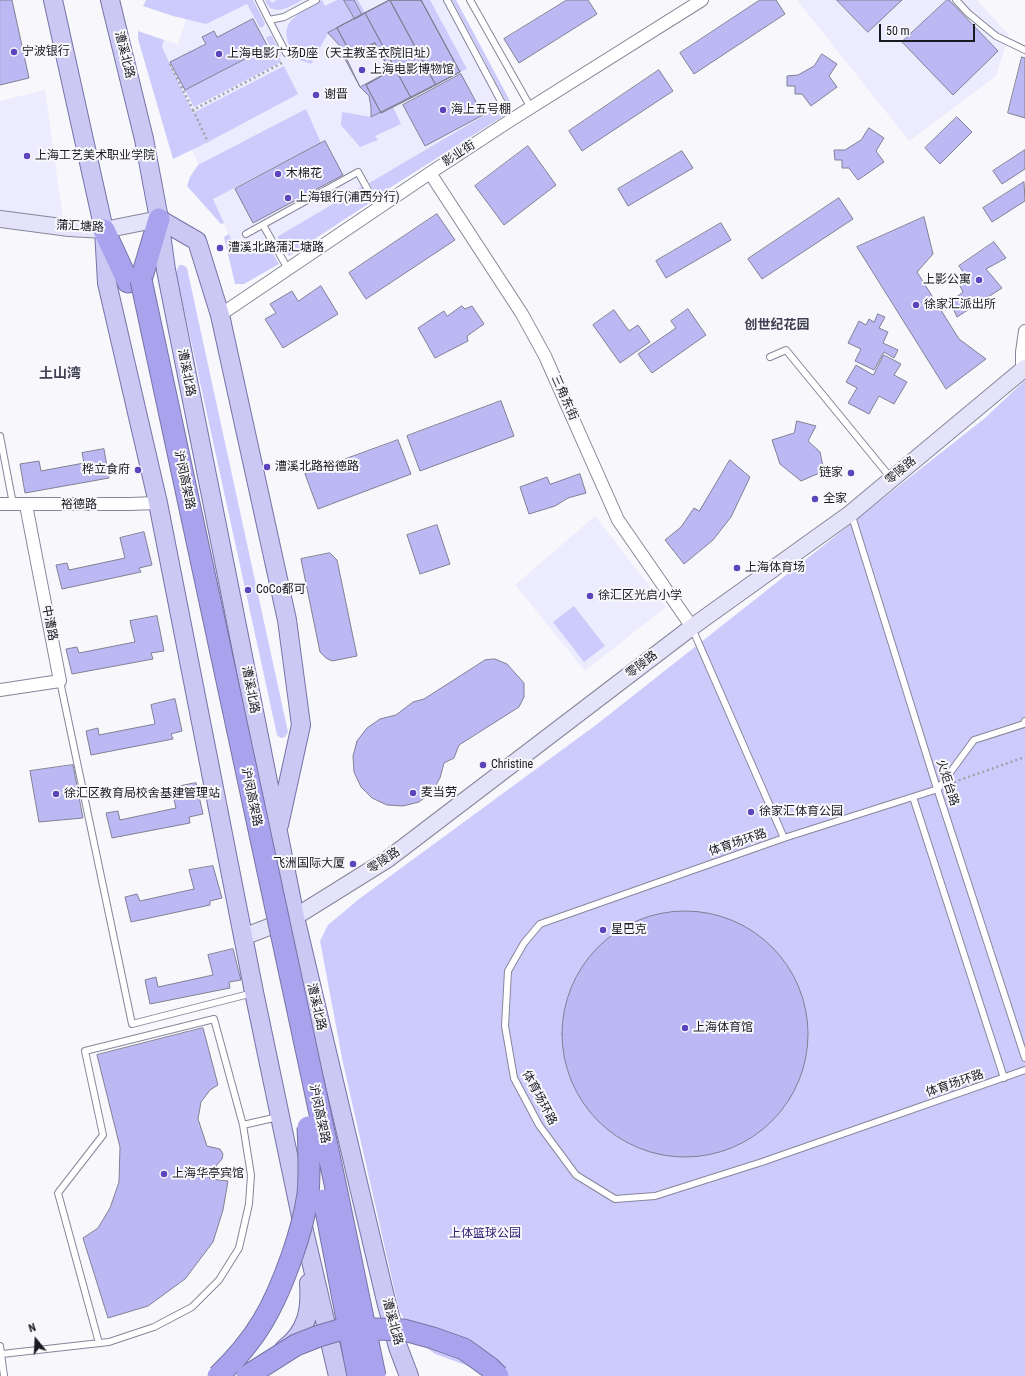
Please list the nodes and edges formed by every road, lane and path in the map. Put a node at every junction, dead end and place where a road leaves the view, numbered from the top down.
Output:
1 (53, 0) edge
2 (110, 0) edge
3 (259, 0) edge
4 (316, 0) edge
5 (447, 0) edge
6 (470, 0) edge
7 (702, 0) edge
8 (956, 0) edge
9 (269, 20) junction
10 (1025, 50) edge
11 (286, 53) dead end
12 (282, 63) dead end
13 (170, 64) dead end
14 (531, 108) junction
15 (193, 110) junction
16 (511, 120) junction
17 (208, 142) dead end
18 (430, 173) junction
19 (378, 208) junction
20 (0, 219) edge
21 (159, 219) junction
22 (263, 225) junction
23 (104, 230) junction
24 (246, 234) dead end
25 (288, 269) junction
26 (134, 281) junction
27 (220, 315) junction
28 (1025, 331) edge
29 (770, 357) dead end
30 (1023, 370) edge
31 (0, 436) edge
32 (892, 479) junction
33 (158, 503) junction
34 (0, 504) edge
35 (13, 504) junction
36 (26, 505) junction
37 (851, 513) junction
38 (692, 627) junction
39 (60, 681) junction
40 (0, 690) edge
41 (1025, 721) edge
42 (1025, 757) edge
43 (938, 789) junction
44 (913, 796) junction
45 (278, 831) junction
46 (784, 838) junction
47 (295, 917) junction
48 (243, 936) junction
49 (254, 992) junction
50 (1025, 1058) edge
51 (1025, 1070) edge
52 (1004, 1078) junction
53 (280, 1116) junction
54 (243, 1125) junction
55 (308, 1127) junction
56 (304, 1231) junction
57 (99, 1343) junction
58 (0, 1346) edge
59 (2, 1354) junction
60 (4, 1376) edge
61 (218, 1376) edge
62 (240, 1376) edge
63 (247, 1376) edge
64 (338, 1376) edge
65 (358, 1376) edge
66 (375, 1376) edge
67 (409, 1376) edge
68 (498, 1376) edge

1 - 23 main road
2 - 21 main road, 漕溪北路
3 - 9 lane
4 - 9 lane
5 - 16 lane
6 - 14 lane
7 - 14 street, 影业街
8 - 10 lane
9 - 11 lane
12 - 15 path
13 - 15 path
14 - 16 street, 影业街
15 - 17 path
16 - 18 street, 影业街
18 - 19 street, 影业街
18 - 38 street, 三角东街
19 - 22 lane
19 - 25 street, 影业街
20 - 23 street, 蒲汇塘路
21 - 23 street, 蒲汇塘路
21 - 26 highway, 沪闵高架路
21 - 27 main road
21 - 45 main road, 漕溪北路
22 - 24 lane
22 - 25 lane
23 - 26 highway, 沪闵高架路
23 - 33 main road
25 - 27 street, 影业街
26 - 55 highway
26 - 66 highway, 沪闵高架路, bridge
27 - 45 main road
28 - 30 street
29 - 32 lane
30 - 32 street, 零陵路
31 - 35 lane
32 - 37 street, 零陵路
33 - 36 street, 裕德路
33 - 48 main road
34 - 35 street, 裕德路
35 - 36 street, 裕德路
36 - 39 street, 中漕路
37 - 38 street, 零陵路
37 - 43 lane, 火炬台路
38 - 46 lane
38 - 47 street, 零陵路
39 - 40 street
39 - 49 lane
41 - 43 lane
42 - 43 path
43 - 44 lane, 体育场环路
43 - 50 lane, 火炬台路
44 - 46 lane, 体育场环路
44 - 52 lane
45 - 47 main road, 漕溪北路
46 - 52 lane, 体育场环路
47 - 48 street, 零陵路
47 - 67 main road, 漕溪北路
48 - 49 main road
49 - 53 main road
51 - 52 lane, 体育场环路
53 - 54 lane
53 - 56 main road
54 - 57 lane
54 - 57 lane
55 - 61 highway, bridge
55 - 65 highway, bridge
56 - 62 main road
56 - 64 main road
57 - 59 lane
58 - 59 lane
59 - 60 lane
63 - 68 highway, bridge

